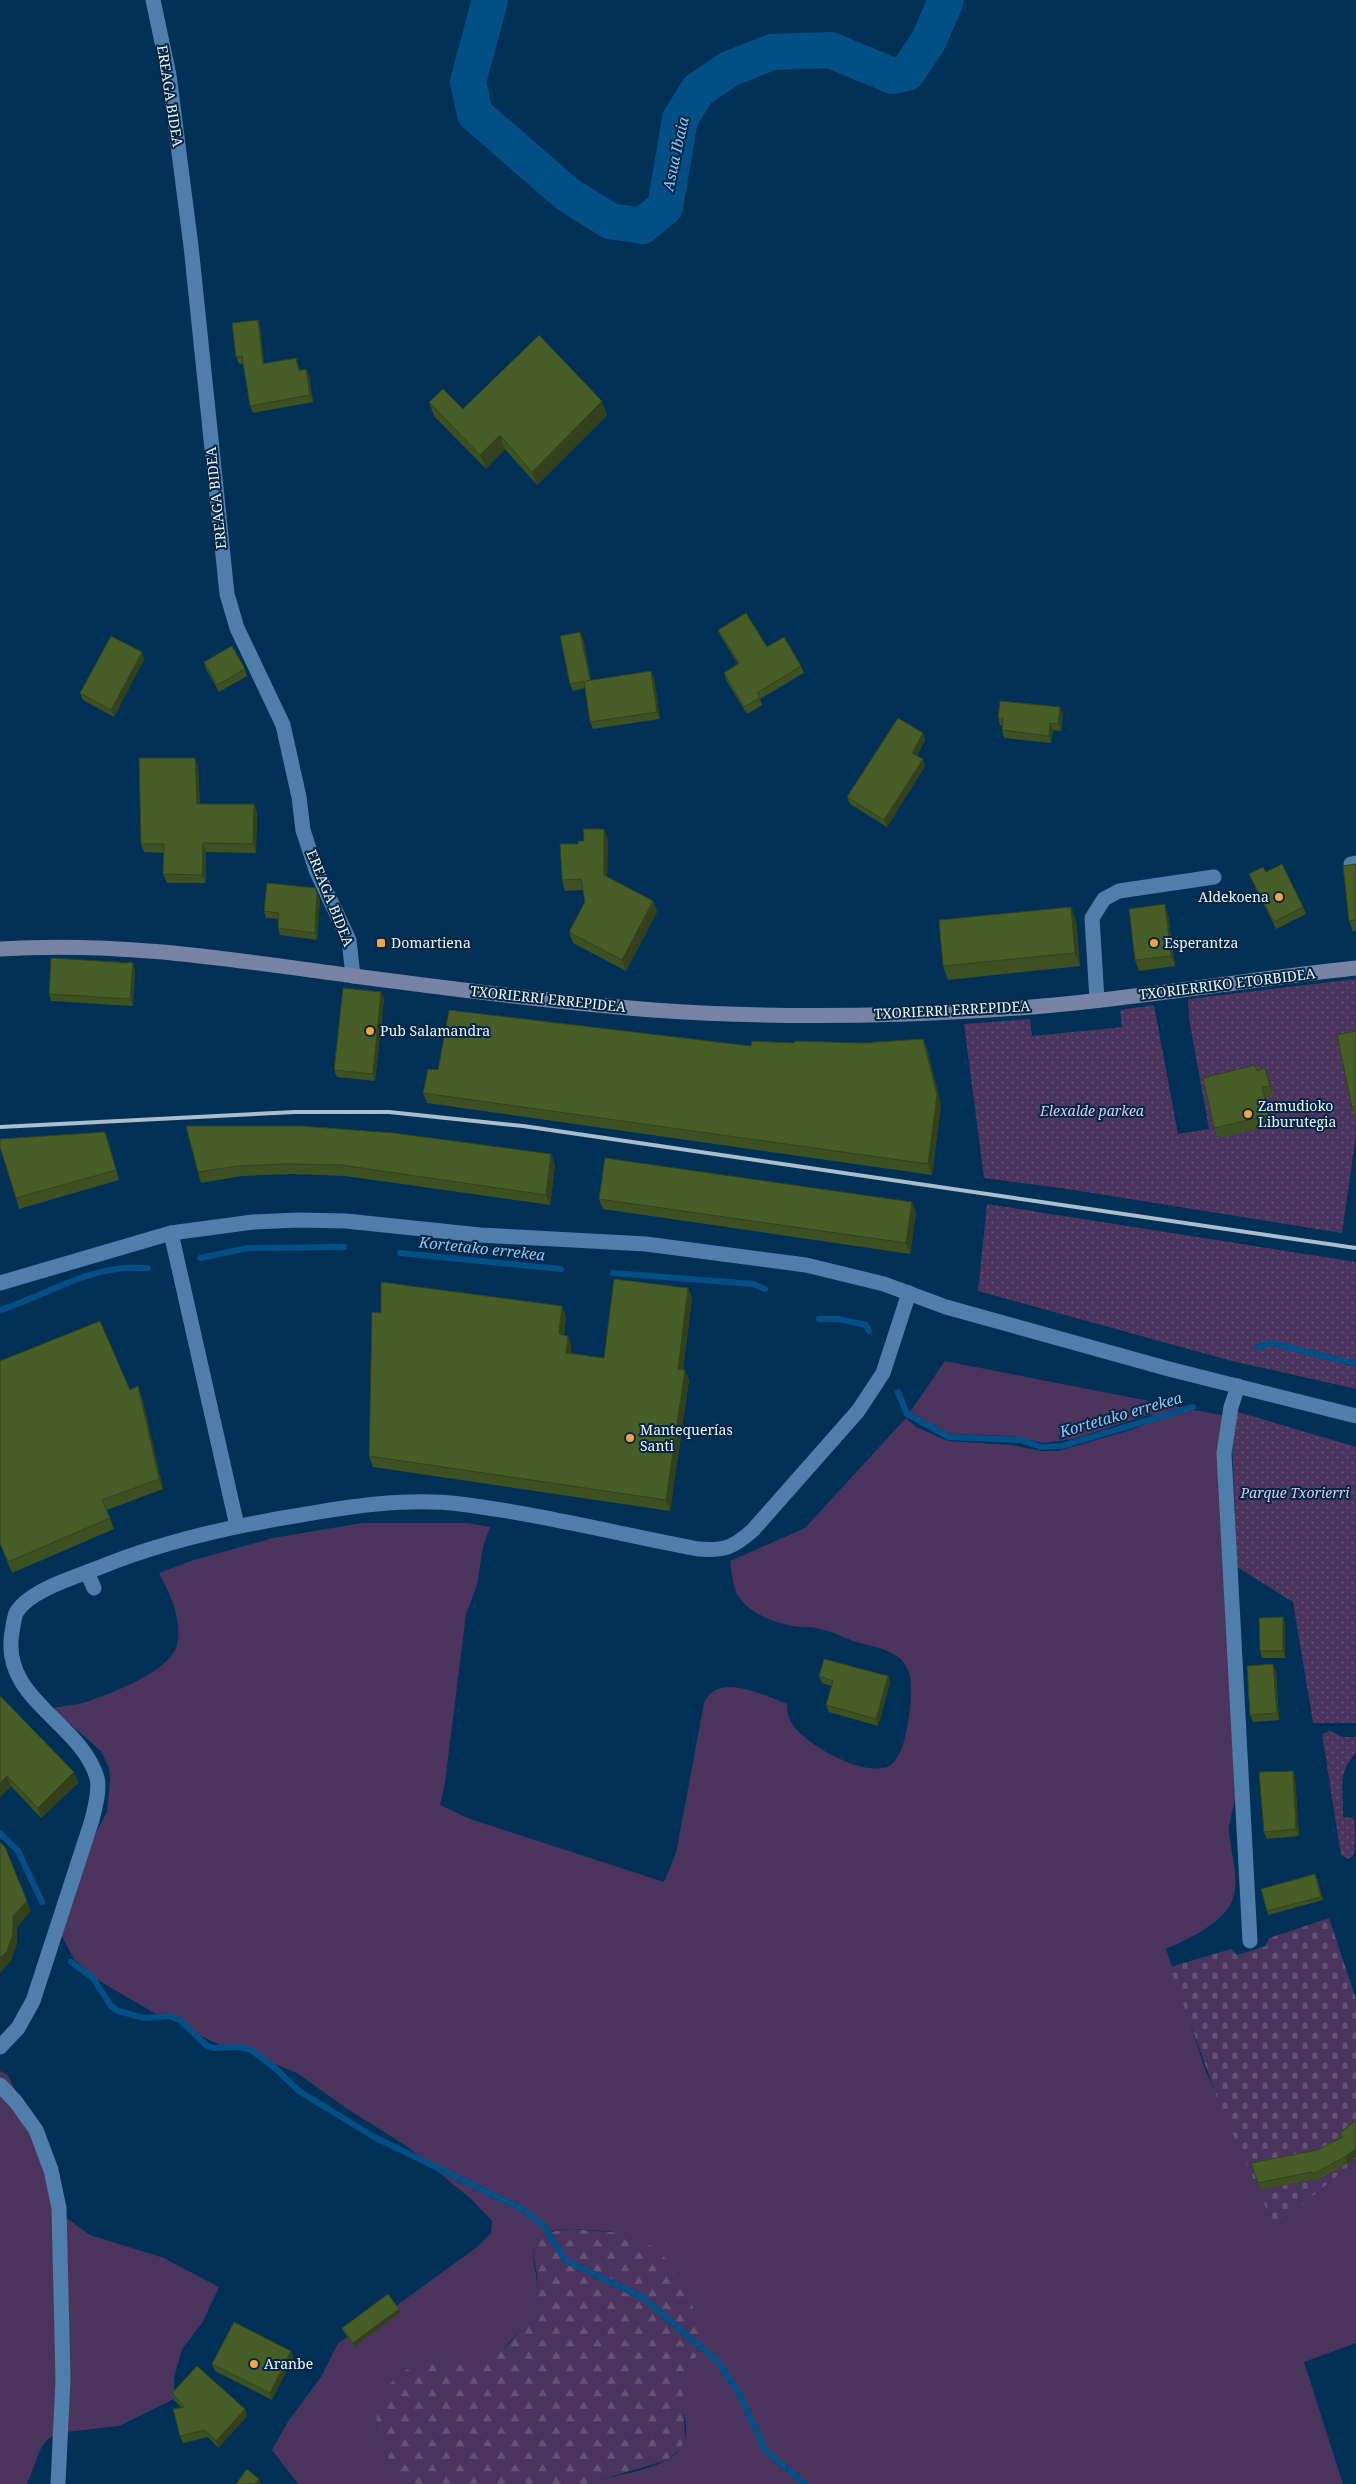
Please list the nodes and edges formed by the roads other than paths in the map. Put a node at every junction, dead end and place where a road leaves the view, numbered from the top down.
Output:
1 (153, 0) edge
2 (1214, 878) dead end
3 (0, 949) edge
4 (1356, 968) edge
5 (353, 976) junction
6 (1097, 1000) junction
7 (171, 1233) junction
8 (0, 1283) edge
9 (909, 1293) junction
10 (1238, 1386) junction
11 (1356, 1416) edge
12 (237, 1526) junction
13 (87, 1572) junction
14 (94, 1588) dead end
15 (1250, 1941) dead end
16 (0, 2047) edge
17 (0, 2085) edge
18 (58, 2484) edge

1 - 5 street, EREAGA BIDEA
2 - 6 street
3 - 5 street, TXORIERRI ERREPIDEA
4 - 6 street, TXORIERRIKO ETORBIDEA
5 - 6 street, TXORIERRI ERREPIDEA
7 - 8 street
7 - 9 street
7 - 12 street
9 - 10 street
9 - 12 street
10 - 11 street
10 - 15 street
12 - 13 street
13 - 14 street
13 - 16 street
17 - 18 street

